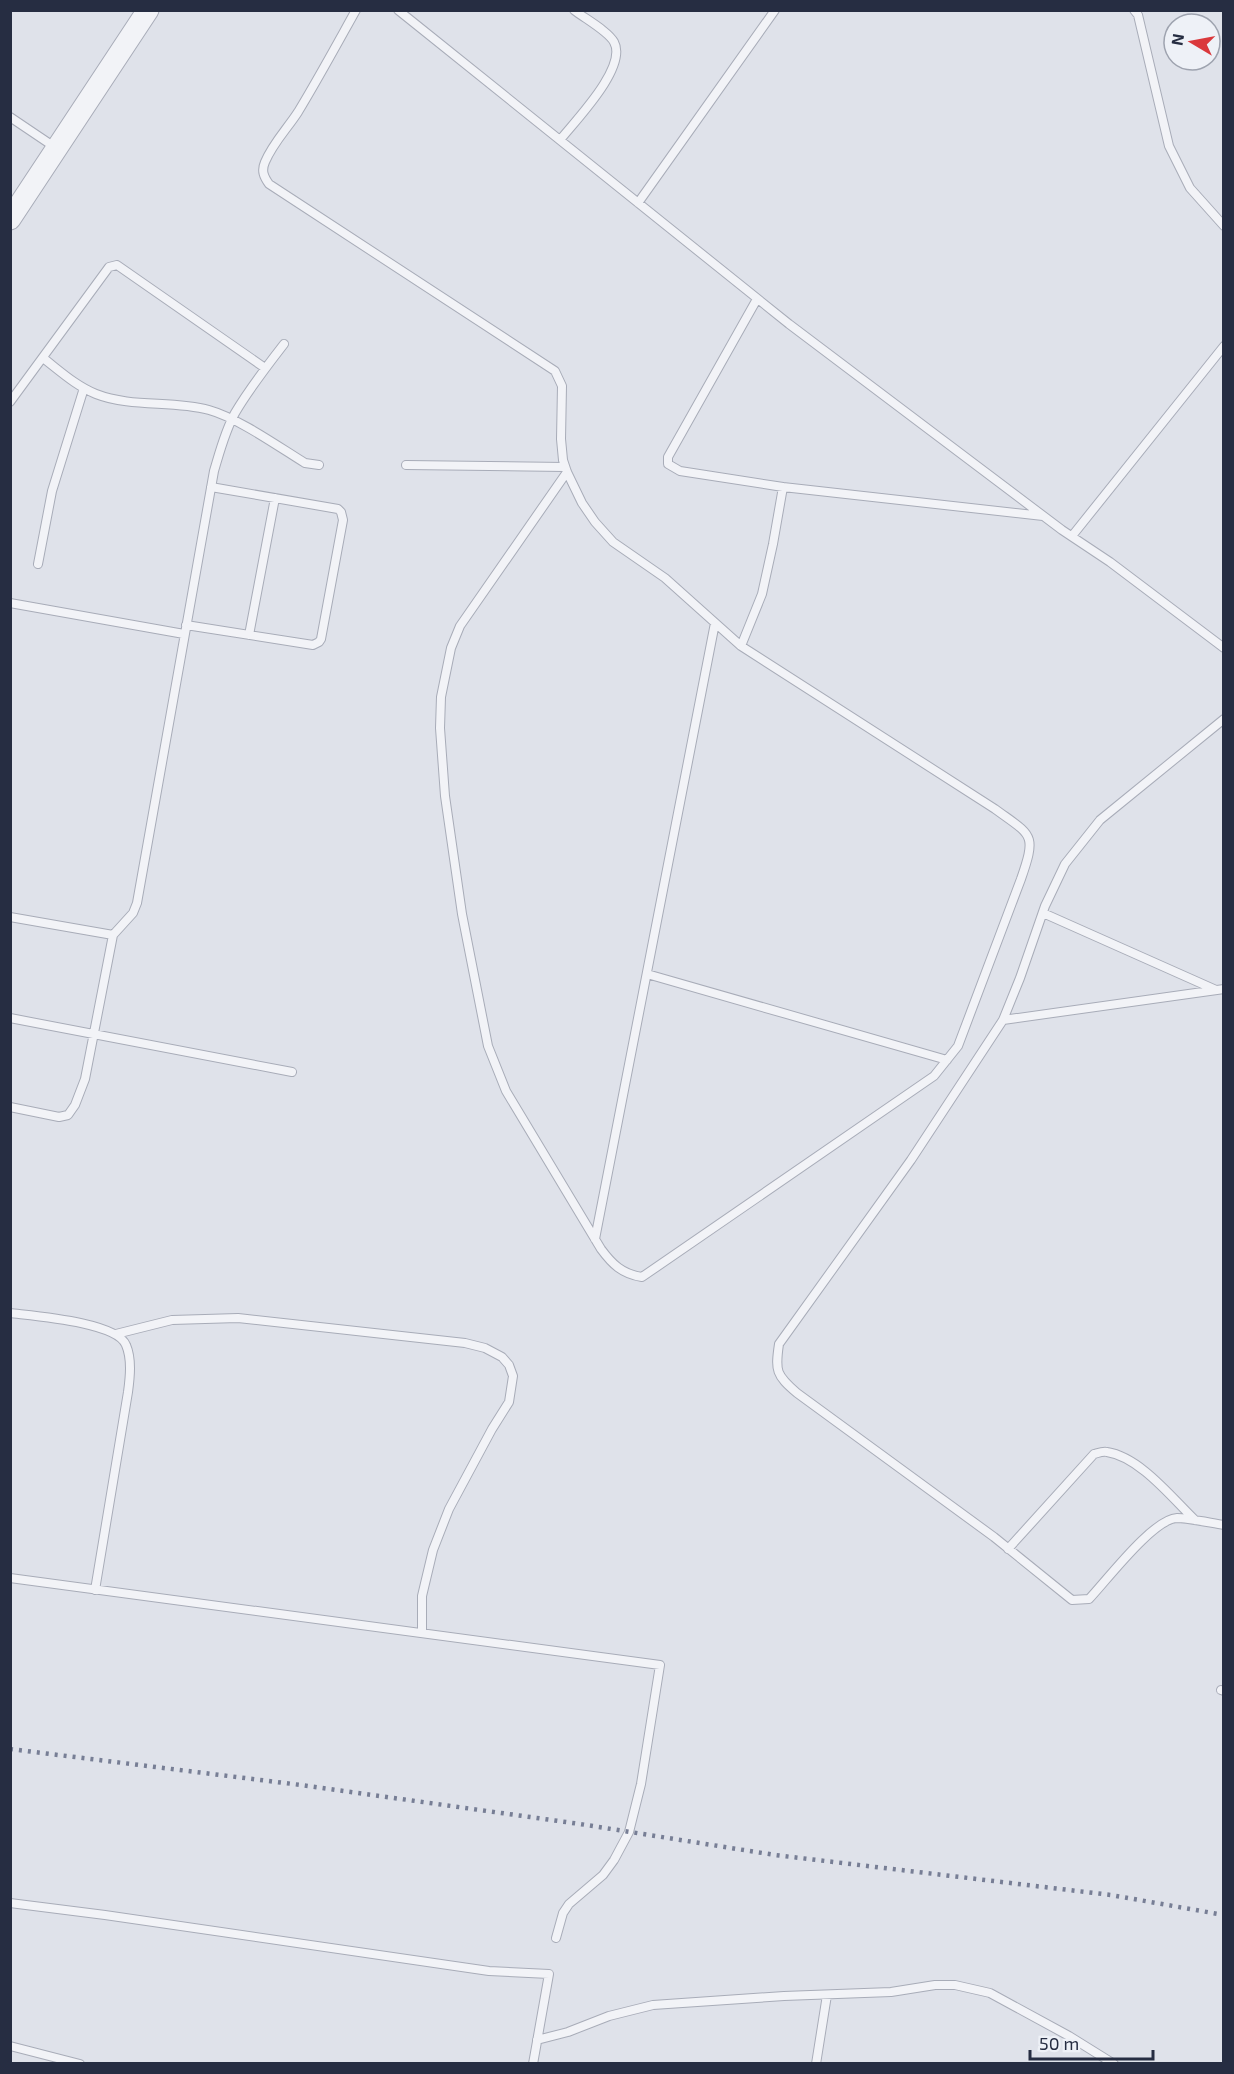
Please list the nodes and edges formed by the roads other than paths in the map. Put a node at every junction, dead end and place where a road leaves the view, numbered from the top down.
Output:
1 (148, 10) edge
2 (356, 10) edge
3 (398, 10) edge
4 (574, 10) edge
5 (775, 10) edge
6 (1134, 10) edge
7 (10, 117) edge
8 (560, 140) junction
9 (57, 149) junction
10 (638, 202) junction
11 (10, 219) edge
12 (1224, 226) edge
13 (757, 298) junction
14 (284, 344) dead end
15 (1224, 346) edge
16 (43, 358) junction
17 (265, 368) junction
18 (84, 388) junction
19 (10, 402) edge
20 (232, 420) junction
21 (319, 465) dead end
22 (406, 465) dead end
23 (566, 470) junction
24 (211, 487) junction
25 (783, 487) junction
26 (275, 498) junction
27 (1044, 516) junction
28 (1072, 536) junction
29 (38, 564) dead end
30 (10, 603) edge
31 (715, 623) junction
32 (185, 629) junction
33 (249, 635) junction
34 (741, 646) junction
35 (1224, 648) edge
36 (1224, 719) edge
37 (1043, 913) junction
38 (10, 917) edge
39 (113, 935) junction
40 (647, 974) junction
41 (1220, 990) edge
42 (10, 1018) edge
43 (1003, 1020) junction
44 (94, 1033) junction
45 (947, 1060) junction
46 (292, 1071) dead end
47 (10, 1107) edge
48 (595, 1239) junction
49 (10, 1312) edge
50 (116, 1334) junction
51 (1196, 1521) junction
52 (1224, 1525) edge
53 (1008, 1548) junction
54 (10, 1578) edge
55 (95, 1590) junction
56 (422, 1633) junction
57 (10, 1903) edge
58 (556, 1938) dead end
59 (826, 1995) junction
60 (537, 2040) junction
61 (10, 2046) edge
62 (80, 2064) edge
63 (533, 2064) edge
64 (816, 2064) edge
65 (1114, 2064) edge

1 - 9 street
2 - 23 lane
3 - 8 lane
4 - 8 lane
5 - 10 lane
6 - 12 lane
7 - 9 lane
8 - 10 lane
9 - 11 street
10 - 13 lane
13 - 25 lane
13 - 27 lane
14 - 17 lane
15 - 28 lane
16 - 17 lane
16 - 18 lane
16 - 19 lane
17 - 20 lane
18 - 20 lane
18 - 29 lane
20 - 21 lane
20 - 24 lane
22 - 23 lane
23 - 31 lane
23 - 48 lane
24 - 26 lane
24 - 32 lane
25 - 27 lane
25 - 34 lane
26 - 33 lane
26 - 33 lane
27 - 28 lane
28 - 35 lane
30 - 32 lane
31 - 34 lane
31 - 40 lane
32 - 33 lane
32 - 39 lane
34 - 45 lane
36 - 37 lane
37 - 41 lane
37 - 43 lane
38 - 39 lane
39 - 44 lane
40 - 45 lane
40 - 48 lane
41 - 43 lane
42 - 44 lane
43 - 53 lane
44 - 46 lane
44 - 47 lane
45 - 48 lane
49 - 50 lane
50 - 55 lane
50 - 56 lane
51 - 52 lane
51 - 53 lane
51 - 53 lane
54 - 55 lane
55 - 56 lane
56 - 58 lane
57 - 60 lane
59 - 60 lane
59 - 64 lane
59 - 65 lane
60 - 63 lane
61 - 62 lane

